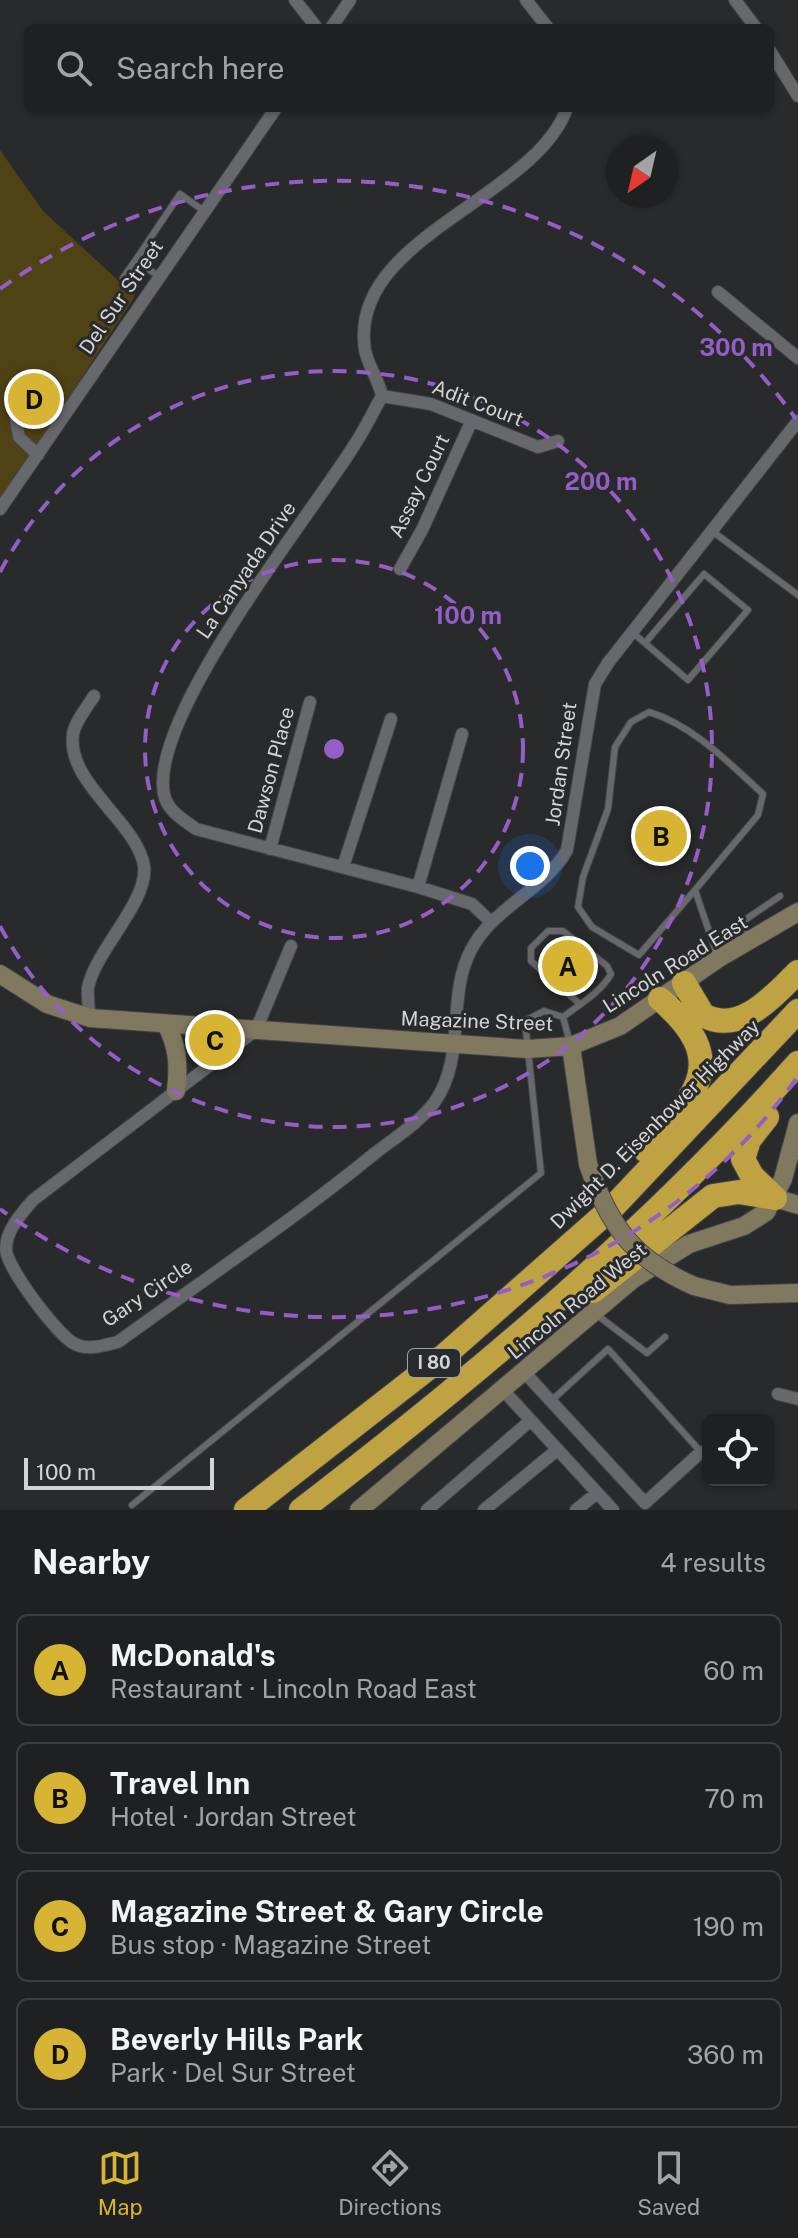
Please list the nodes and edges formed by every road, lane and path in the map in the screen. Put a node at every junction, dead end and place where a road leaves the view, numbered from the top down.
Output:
1 (295, 0) edge
2 (350, 0) edge
3 (526, 0) edge
4 (735, 0) edge
5 (314, 24) edge
6 (334, 24) edge
7 (545, 24) edge
8 (753, 24) edge
9 (774, 57) edge
10 (798, 96) edge
11 (273, 112) edge
12 (566, 112) edge
13 (204, 211) junction
14 (135, 261) junction
15 (159, 276) junction
16 (123, 278) dead end
17 (718, 292) dead end
18 (798, 358) edge
19 (382, 396) junction
20 (13, 403) dead end
21 (472, 420) junction
22 (798, 421) edge
23 (558, 441) dead end
24 (38, 455) junction
25 (0, 509) edge
26 (712, 531) junction
27 (400, 569) dead end
28 (798, 595) edge
29 (632, 632) junction
30 (645, 643) junction
31 (94, 696) dead end
32 (310, 702) dead end
33 (391, 719) dead end
34 (462, 734) dead end
35 (270, 849) junction
36 (343, 867) junction
37 (418, 887) junction
38 (695, 890) junction
39 (780, 896) dead end
40 (798, 912) edge
41 (490, 921) junction
42 (753, 940) junction
43 (291, 946) dead end
44 (719, 958) junction
45 (798, 972) edge
46 (0, 974) edge
47 (684, 983) junction
48 (660, 999) junction
49 (580, 1004) junction
50 (798, 1011) edge
51 (563, 1017) junction
52 (90, 1018) junction
53 (166, 1024) junction
54 (256, 1030) junction
55 (455, 1044) junction
56 (571, 1046) junction
57 (527, 1049) junction
58 (795, 1066) edge
59 (176, 1091) junction
60 (798, 1123) edge
61 (786, 1202) edge
62 (614, 1206) junction
63 (798, 1293) edge
64 (594, 1312) junction
65 (538, 1321) junction
66 (665, 1337) dead end
67 (525, 1373) junction
68 (504, 1391) junction
69 (778, 1394) dead end
70 (798, 1399) edge
71 (551, 1401) junction
72 (530, 1421) junction
73 (557, 1450) junction
74 (701, 1452) joint
75 (597, 1493) junction
76 (132, 1505) dead end
77 (246, 1510) edge
78 (301, 1510) edge
79 (359, 1510) edge
80 (427, 1510) edge
81 (484, 1510) edge
82 (576, 1510) edge
83 (613, 1510) edge

1 - 5 street
2 - 6 street
3 - 7 street
4 - 8 street
9 - 10 street
11 - 13 street, Del Sur Street
12 - 19 street
13 - 14 lane
13 - 15 street, Del Sur Street
14 - 15 lane
14 - 16 lane
15 - 24 street, Del Sur Street
17 - 18 street
19 - 21 street, Adit Court
19 - 35 street, La Canyada Drive
20 - 24 street
21 - 23 street, Adit Court
21 - 27 street, Assay Court
22 - 26 street, Jordan Street
24 - 25 street, Del Sur Street
26 - 28 lane
26 - 29 street, Jordan Street
29 - 30 lane
29 - 41 street, Jordan Street
30 - 30 lane
31 - 52 street
32 - 35 street, Dawson Place
33 - 36 street
34 - 37 street
35 - 36 street, La Canyada Drive
36 - 37 street, La Canyada Drive
37 - 41 street, La Canyada Drive
38 - 38 lane
38 - 44 lane
39 - 42 lane
40 - 42 street, Lincoln Road East
41 - 55 street, Jordan Street
42 - 44 street, Lincoln Road East
43 - 54 street
44 - 47 street, Lincoln Road East
45 - 47 highway
46 - 52 street, Magazine Street
47 - 48 street, Lincoln Road East
48 - 56 street, Lincoln Road East
48 - 62 highway
49 - 49 lane
49 - 51 lane
50 - 62 highway, Dwight D. Eisenhower Highway / I 80
51 - 56 lane
51 - 57 lane
52 - 53 street, Magazine Street
53 - 54 street, Magazine Street
53 - 59 street
54 - 55 street, Magazine Street
54 - 59 street, Gary Circle
55 - 57 street, Magazine Street
55 - 59 street, Gary Circle
56 - 57 street, Magazine Street
56 - 63 street, Magazine Street, bridge
57 - 76 lane
58 - 61 highway
58 - 65 highway, I 80
60 - 61 street
61 - 64 street, Lincoln Road West
61 - 65 highway
62 - 77 highway, Dwight D. Eisenhower Highway / I 80
64 - 66 lane
64 - 67 street, Lincoln Road West
65 - 78 highway, I 80
67 - 68 street, Lincoln Road West
67 - 71 street
68 - 72 street
68 - 79 street, Lincoln Road West
69 - 70 street
71 - 74 street
71 - 74 lane
72 - 73 street
72 - 80 street
73 - 75 street
73 - 81 street
75 - 82 street
75 - 83 street

